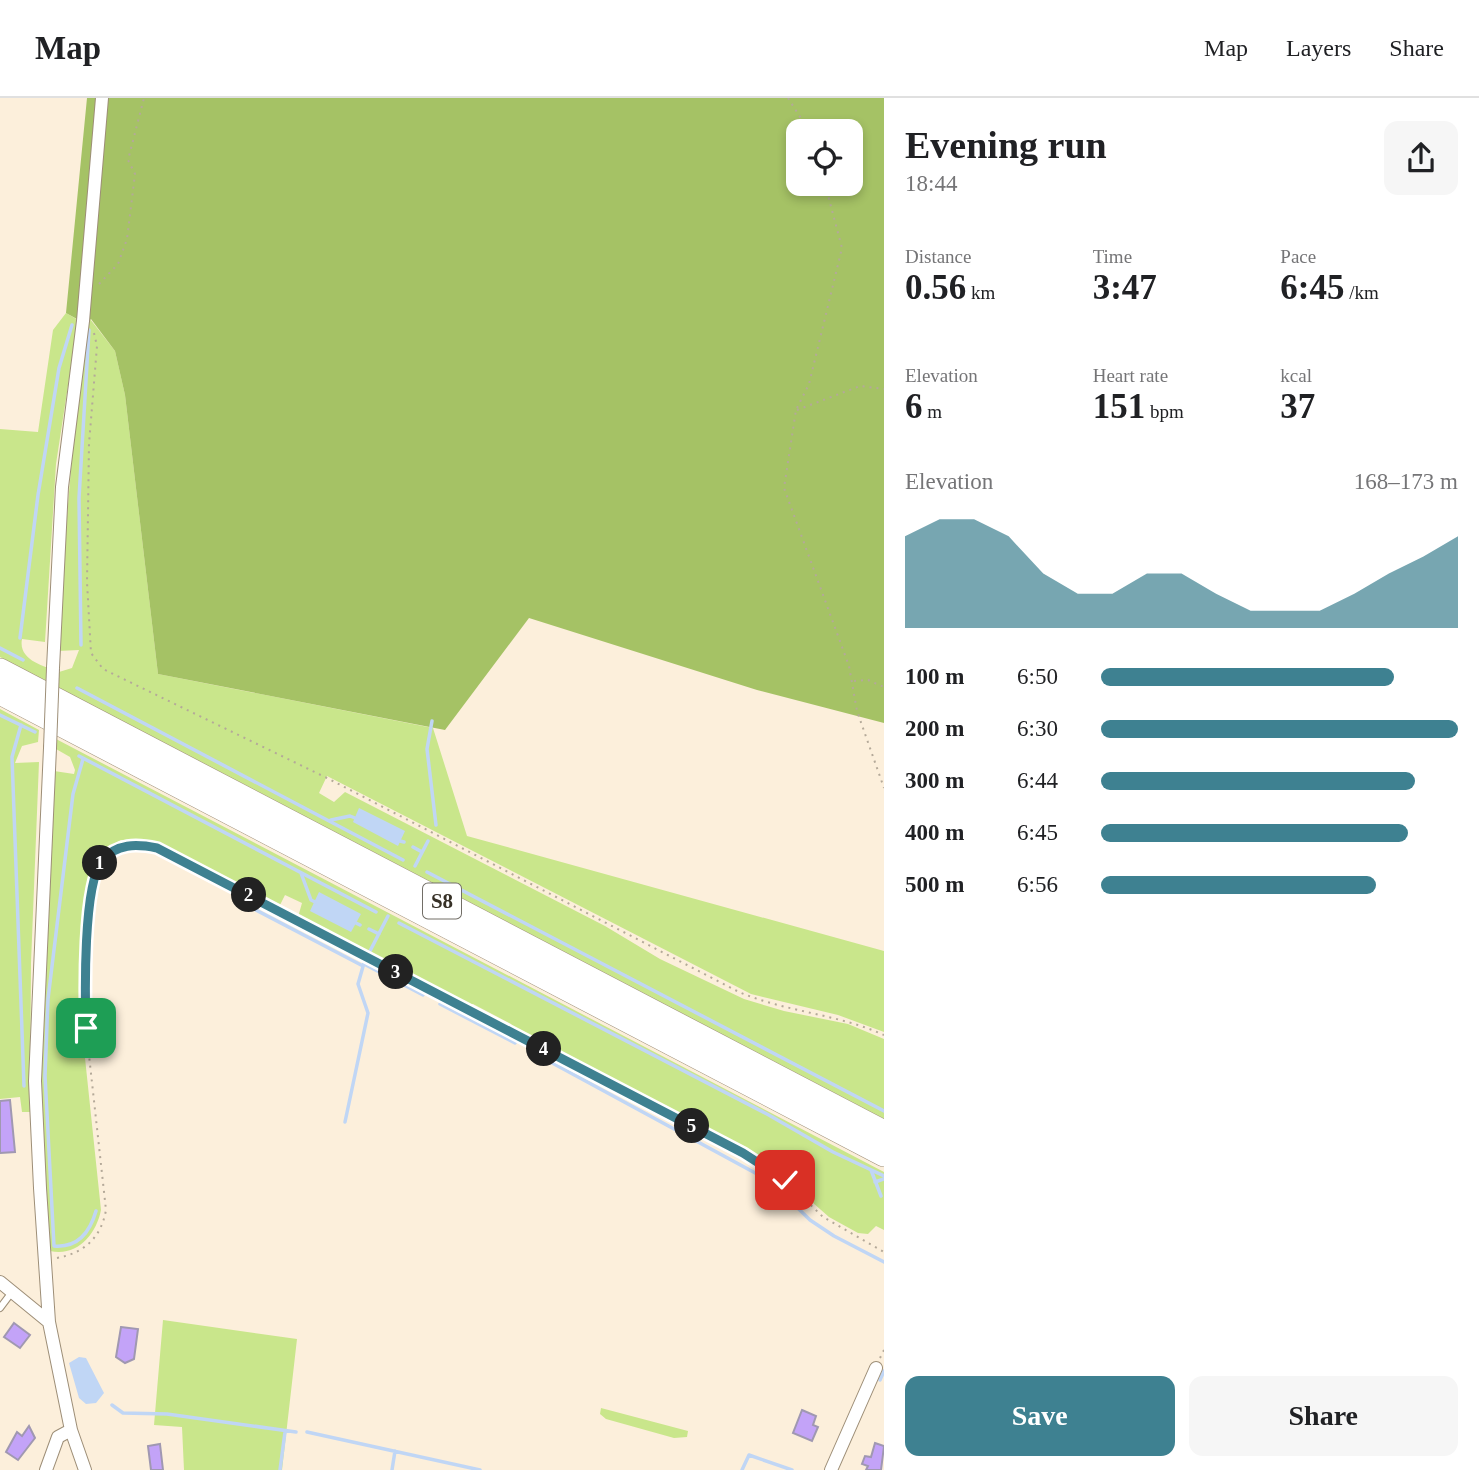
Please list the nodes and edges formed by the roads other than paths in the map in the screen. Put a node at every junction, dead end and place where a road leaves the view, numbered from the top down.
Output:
1 (102, 98) edge
2 (0, 670) edge
3 (0, 693) edge
4 (884, 1132) edge
5 (884, 1155) edge
6 (0, 1282) edge
7 (12, 1292) junction
8 (0, 1308) edge
9 (49, 1322) junction
10 (876, 1368) dead end
11 (71, 1430) junction
12 (46, 1470) edge
13 (85, 1470) edge
14 (831, 1470) edge

1 - 9 street, bridge
2 - 4 highway, S8
3 - 5 highway, S8
6 - 7 street
7 - 8 lane
7 - 9 street
9 - 11 street
10 - 14 street
11 - 12 street
11 - 13 street

